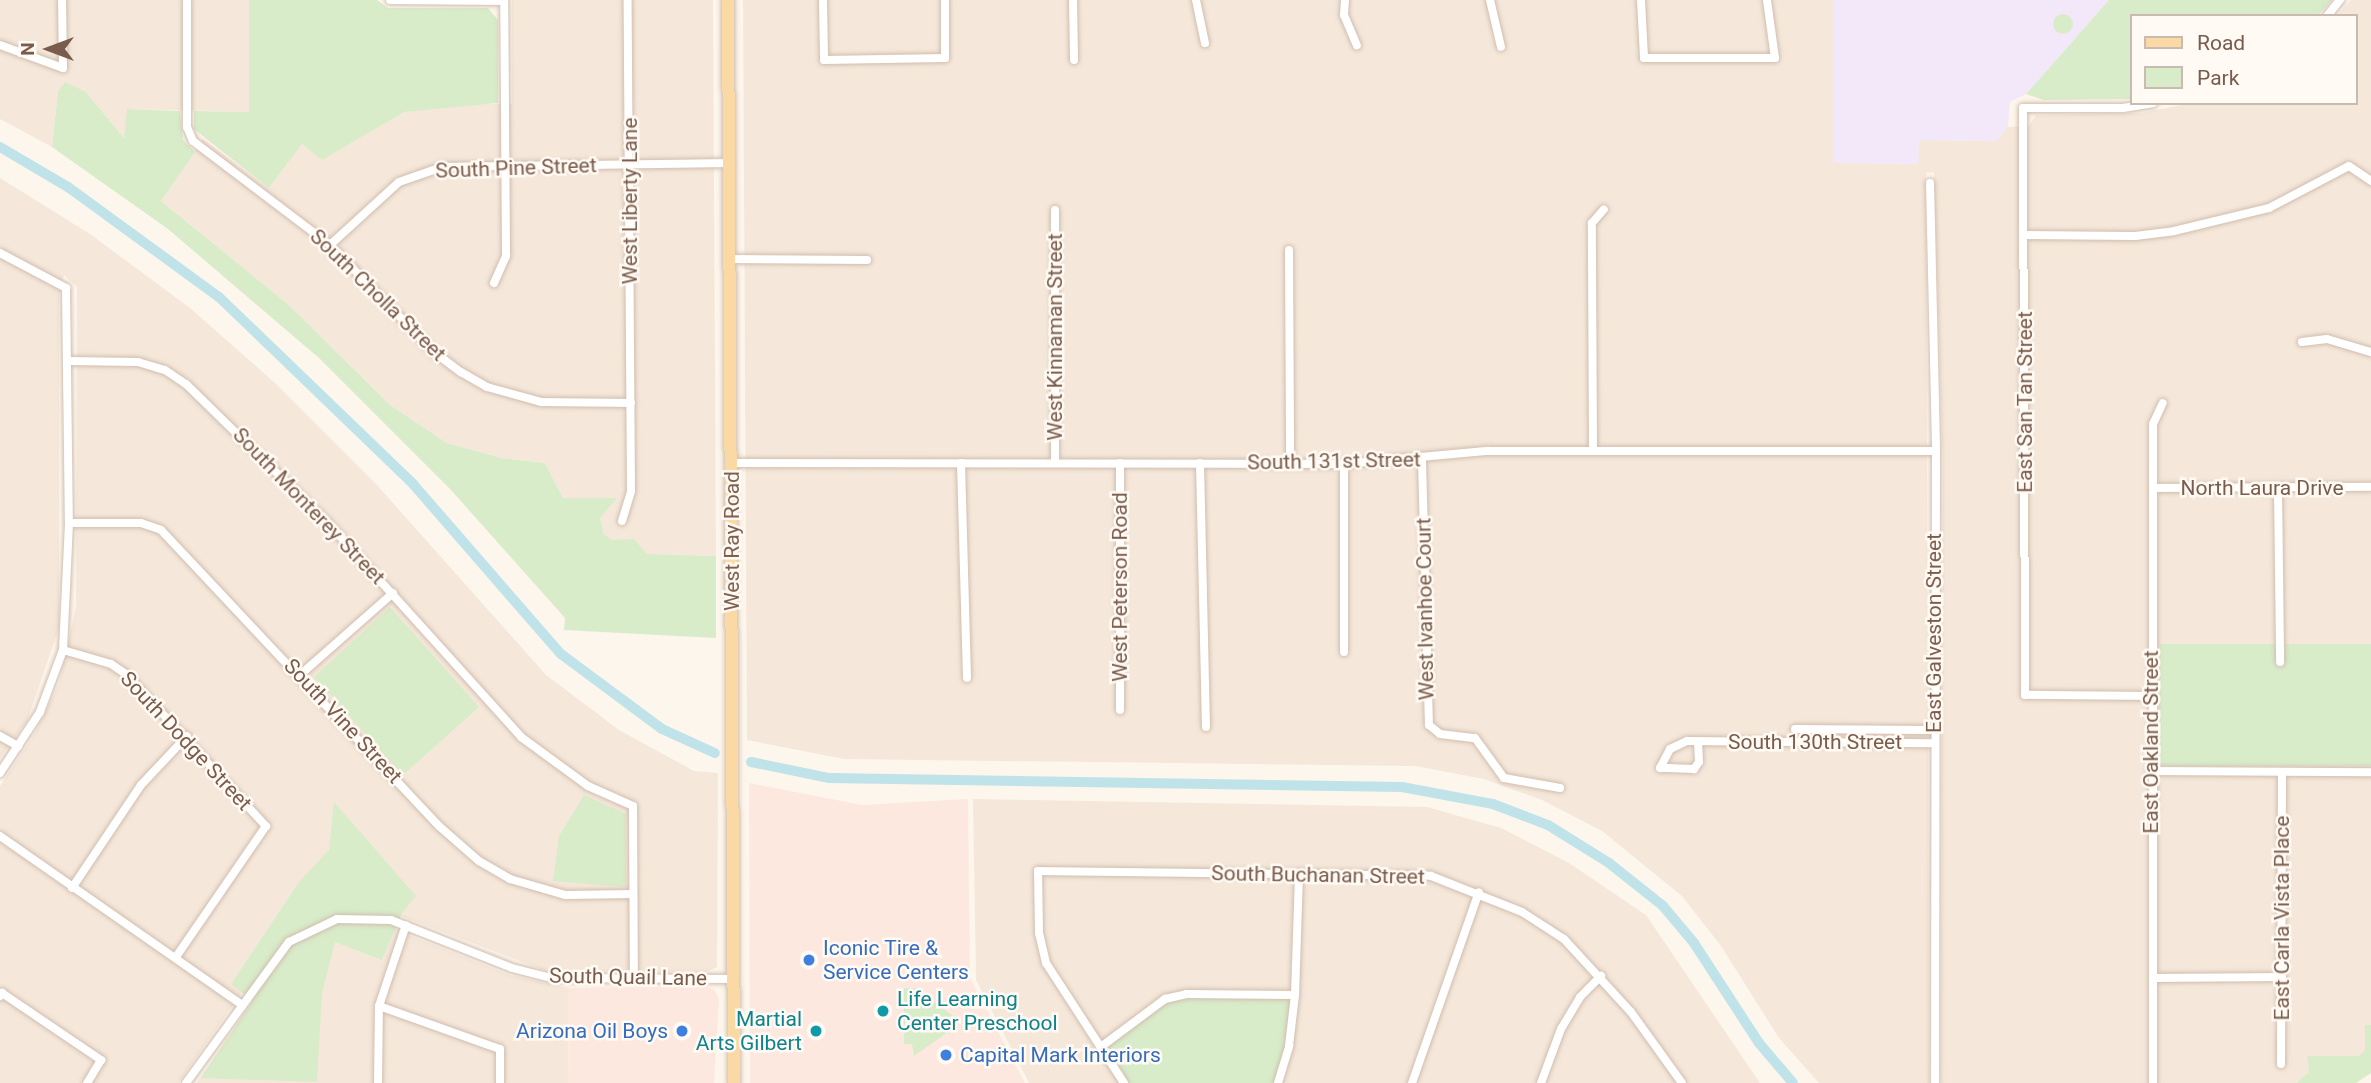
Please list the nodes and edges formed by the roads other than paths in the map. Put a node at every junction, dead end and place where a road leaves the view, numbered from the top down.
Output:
1 (62, 0) edge
2 (187, 0) edge
3 (390, 0) edge
4 (504, 0) edge
5 (628, 0) edge
6 (728, 0) edge
7 (823, 0) edge
8 (945, 0) edge
9 (1073, 0) edge
10 (1196, 0) edge
11 (1345, 0) edge
12 (1490, 0) edge
13 (1641, 0) edge
14 (1767, 0) edge
15 (2340, 0) edge
16 (2329, 14) edge
17 (1205, 43) dead end
18 (0, 45) edge
19 (1357, 45) dead end
20 (1501, 47) dead end
21 (1074, 60) dead end
22 (2141, 105) edge
23 (729, 163) junction
24 (631, 165) junction
25 (505, 166) junction
26 (2371, 181) edge
27 (1930, 183) dead end
28 (1604, 209) dead end
29 (1055, 210) dead end
30 (2024, 234) junction
31 (330, 245) junction
32 (1289, 250) dead end
33 (0, 253) edge
34 (729, 259) junction
35 (867, 260) dead end
36 (494, 282) dead end
37 (2302, 342) dead end
38 (2371, 352) edge
39 (68, 361) junction
40 (631, 402) junction
41 (2163, 403) dead end
42 (1593, 449) junction
43 (1936, 451) junction
44 (1422, 460) junction
45 (732, 463) junction
46 (961, 463) junction
47 (1055, 463) junction
48 (1121, 463) junction
49 (1200, 463) junction
50 (1290, 464) junction
51 (1344, 464) junction
52 (2371, 487) edge
53 (2152, 488) junction
54 (2277, 488) junction
55 (622, 521) dead end
56 (69, 523) junction
57 (393, 593) junction
58 (62, 650) junction
59 (1344, 652) dead end
60 (2280, 662) dead end
61 (300, 675) junction
62 (967, 678) dead end
63 (2151, 695) junction
64 (1121, 710) dead end
65 (1206, 727) dead end
66 (1795, 729) dead end
67 (1933, 730) junction
68 (0, 736) edge
69 (187, 736) junction
70 (1698, 742) junction
71 (1933, 743) junction
72 (18, 746) junction
73 (2151, 771) junction
74 (2282, 772) junction
75 (2371, 772) edge
76 (0, 773) edge
77 (1560, 788) dead end
78 (0, 836) edge
79 (1299, 873) junction
80 (72, 888) junction
81 (1479, 892) junction
82 (633, 894) junction
83 (406, 925) junction
84 (176, 957) junction
85 (1601, 976) junction
86 (2281, 977) junction
87 (2153, 978) junction
88 (634, 979) junction
89 (734, 979) junction
90 (1, 994) edge
91 (1295, 995) junction
92 (241, 1004) junction
93 (379, 1006) junction
94 (1102, 1046) junction
95 (2281, 1064) dead end
96 (86, 1083) edge
97 (186, 1083) edge
98 (378, 1083) edge
99 (500, 1083) edge
100 (734, 1083) edge
101 (1124, 1083) edge
102 (1278, 1083) edge
103 (1412, 1083) edge
104 (1541, 1083) edge
105 (1682, 1083) edge
106 (1935, 1083) edge
107 (2153, 1083) edge

1 - 18 street
2 - 31 street, South Cholla Street
3 - 4 street
4 - 25 street
5 - 24 street, West Liberty Lane
6 - 23 main road, West Ray Road
7 - 8 street
9 - 21 street
10 - 17 street
11 - 19 street
12 - 20 street
13 - 14 street
15 - 16 street
22 - 30 street, East San Tan Street
23 - 24 street, South Pine Street
23 - 34 main road, West Ray Road
24 - 25 street, South Pine Street
24 - 40 street, West Liberty Lane
25 - 31 street, South Pine Street
25 - 36 street
26 - 30 street
27 - 43 street, East Galveston Street
28 - 42 street
29 - 47 street, West Kinnaman Street
30 - 63 street, East San Tan Street
31 - 40 street, South Cholla Street
32 - 50 street
33 - 39 street
34 - 35 street
34 - 45 main road, West Ray Road
37 - 38 street
39 - 56 street
39 - 57 street, South Monterey Street
40 - 55 street, West Liberty Lane
41 - 53 street, East Oakland Street
42 - 43 street, South 131st Street
42 - 44 street, South 131st Street
43 - 67 street, East Galveston Street
44 - 51 street, South 131st Street
44 - 77 street, West Ivanhoe Court
45 - 46 street, South 131st Street
45 - 89 main road, West Ray Road
46 - 47 street, South 131st Street
46 - 62 street
47 - 48 street, South 131st Street
48 - 49 street, South 131st Street
48 - 64 street, West Peterson Road
49 - 50 street, South 131st Street
49 - 65 street
50 - 51 street, South 131st Street
51 - 59 street
52 - 54 street, North Laura Drive
53 - 54 street, North Laura Drive
53 - 63 street, East Oakland Street
54 - 60 street
56 - 58 street
56 - 61 street, South Vine Street
57 - 61 street
57 - 82 street, South Monterey Street
58 - 69 street, South Dodge Street
58 - 72 street
61 - 82 street, South Vine Street
63 - 73 street, East Oakland Street
66 - 67 street
67 - 71 street, East Galveston Street
68 - 72 street
69 - 80 street
69 - 84 street, South Dodge Street
70 - 70 street, South 130th Street
70 - 71 street, South 130th Street
71 - 106 street, East Galveston Street
72 - 76 street
73 - 74 street
73 - 87 street, East Oakland Street
74 - 75 street
74 - 86 street, East Carla Vista Place
78 - 80 street
79 - 81 street, South Buchanan Street
79 - 91 street
79 - 94 street, South Buchanan Street
80 - 84 street
81 - 85 street, South Buchanan Street
81 - 103 street
82 - 88 street
83 - 88 street, South Quail Lane
83 - 92 street, South Quail Lane
83 - 93 street
84 - 92 street
85 - 104 street
85 - 105 street, South Buchanan Street
86 - 87 street
86 - 95 street, East Carla Vista Place
87 - 107 street, East Oakland Street
88 - 89 street, South Quail Lane
89 - 100 main road, West Ray Road
90 - 96 street
91 - 94 street
91 - 102 street
92 - 97 street, South Quail Lane
93 - 98 street
93 - 99 street
94 - 101 street

